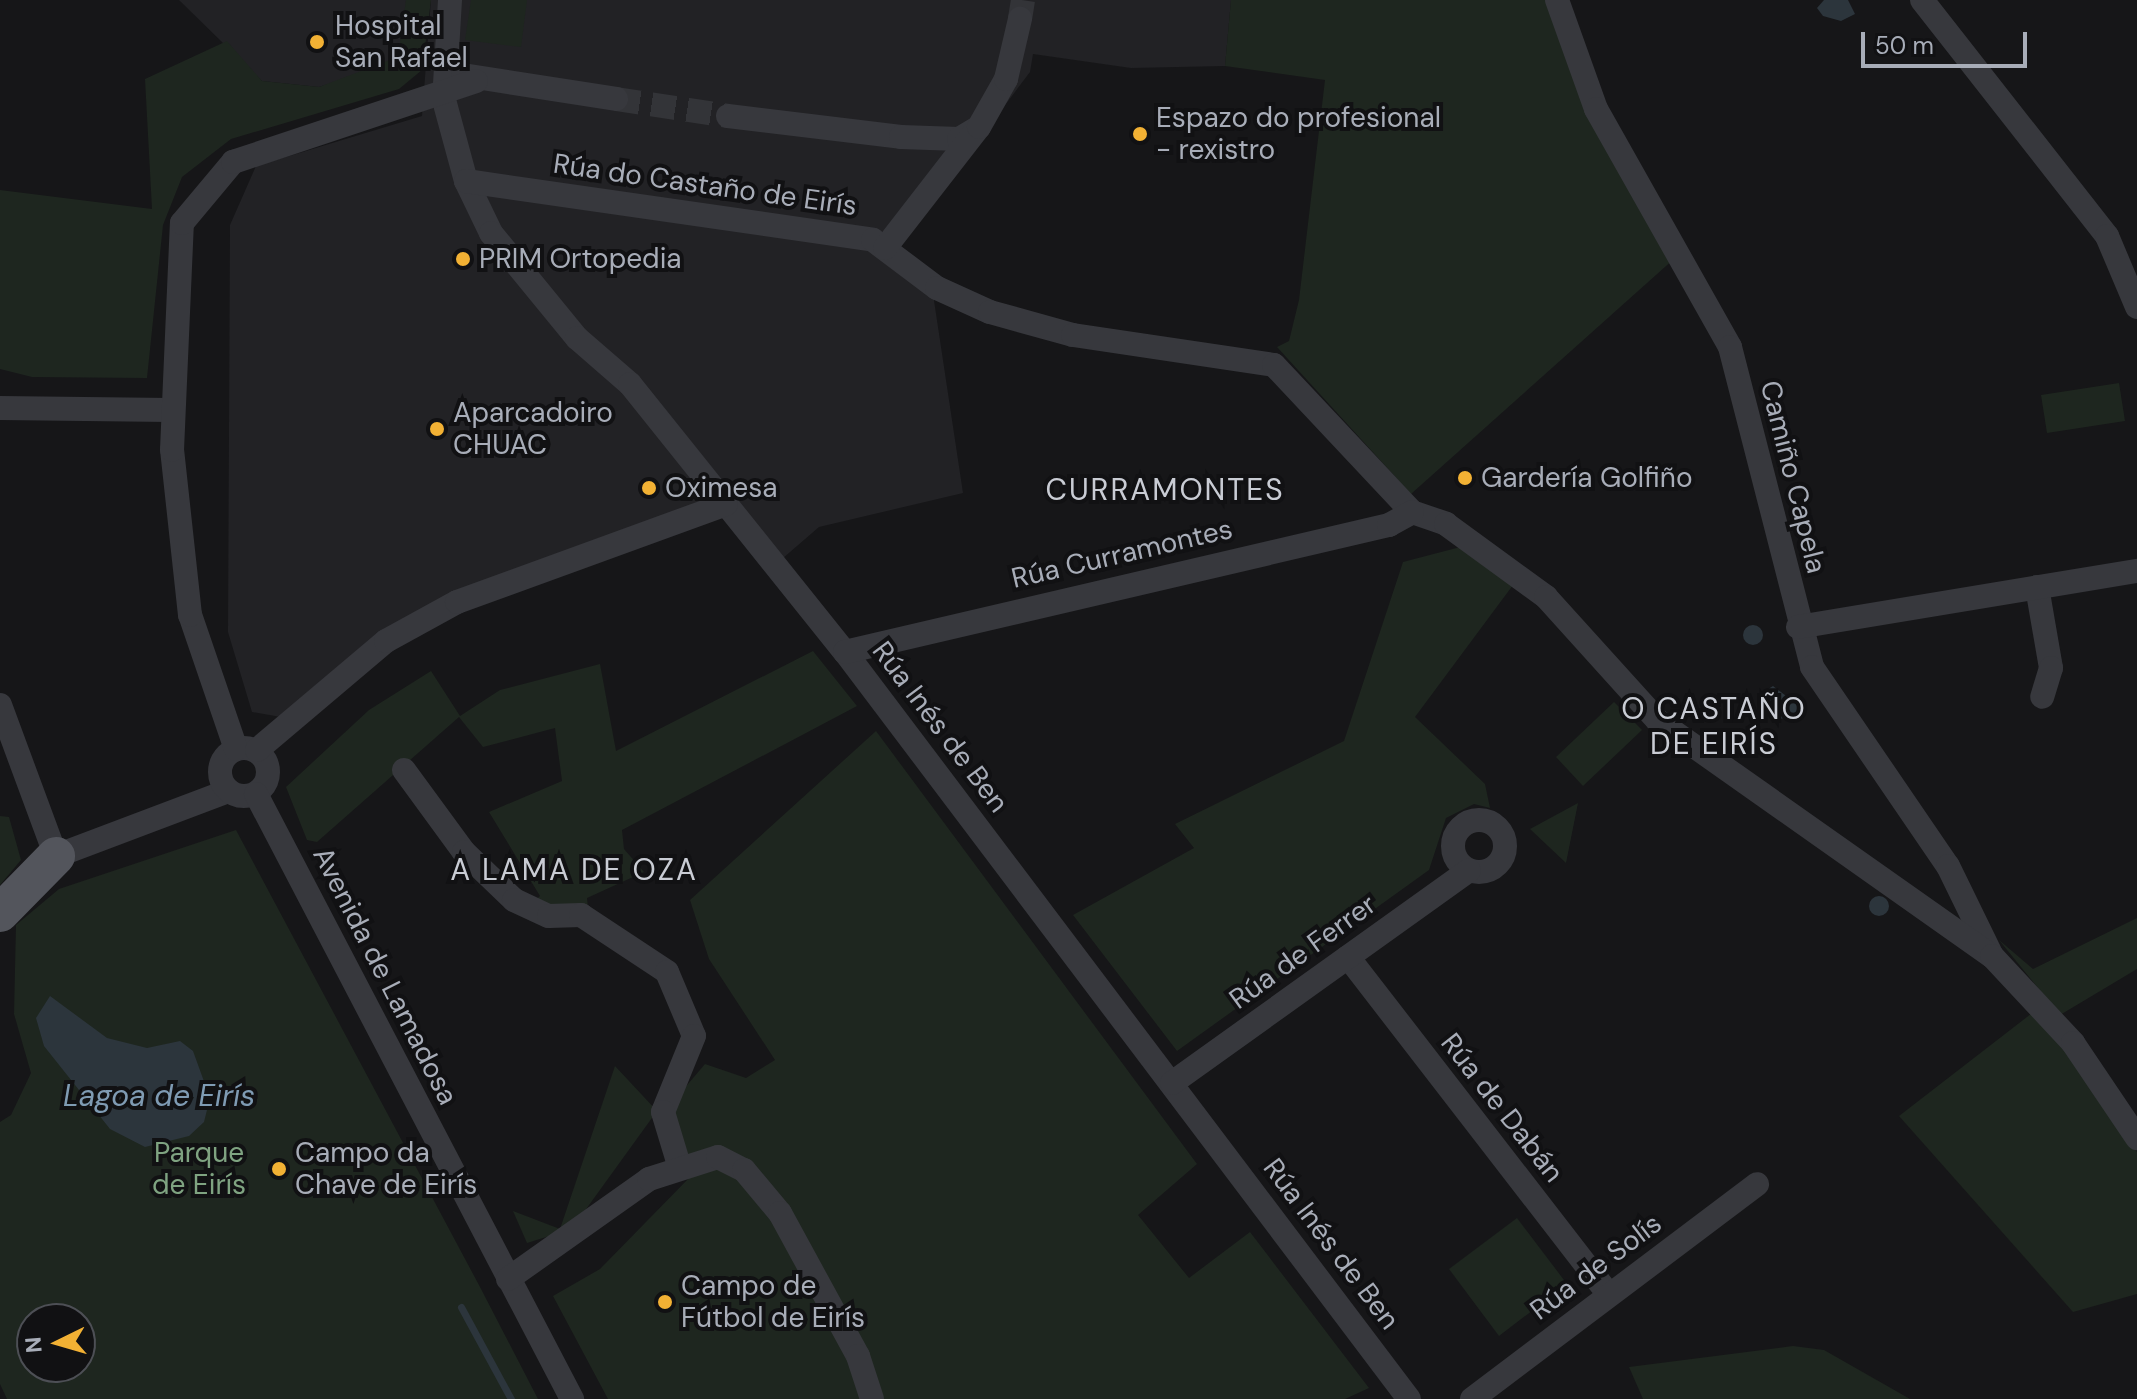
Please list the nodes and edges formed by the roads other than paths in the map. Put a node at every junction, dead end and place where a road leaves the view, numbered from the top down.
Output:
1 (450, 0) edge
2 (1557, 0) edge
3 (1922, 0) edge
4 (1020, 19) tunnel mouth
5 (443, 78) junction
6 (616, 99) tunnel mouth
7 (728, 116) tunnel mouth
8 (979, 127) junction
9 (466, 181) junction
10 (885, 248) junction
11 (2132, 269) edge
12 (2137, 307) edge
13 (0, 408) edge
14 (170, 410) junction
15 (726, 504) junction
16 (1412, 512) junction
17 (2137, 571) edge
18 (2037, 587) junction
19 (1798, 627) junction
20 (845, 652) junction
21 (2042, 697) dead end
22 (0, 705) edge
23 (246, 750) junction
24 (404, 770) dead end
25 (228, 791) junction
26 (256, 794) junction
27 (56, 856) junction
28 (1469, 870) dead end
29 (0, 913) edge
30 (1992, 956) junction
31 (1348, 957) junction
32 (1172, 1083) junction
33 (2137, 1138) edge
34 (679, 1165) junction
35 (1757, 1184) dead end
36 (508, 1279) junction
37 (1609, 1295) junction
38 (572, 1399) edge
39 (872, 1399) edge
40 (1409, 1399) edge
41 (1472, 1399) edge

1 - 5 street
2 - 19 street, Camiño Capela
3 - 11 street
4 - 8 street
5 - 6 street
5 - 9 street, Rúa Inés de Ben
5 - 14 street
7 - 8 street
8 - 10 street
9 - 10 street, Rúa do Castaño de Eirís
9 - 15 street, Rúa Inés de Ben
10 - 16 street, Rúa do Castaño de Eirís
11 - 12 street
13 - 14 street
14 - 23 street
15 - 20 street, Rúa Inés de Ben
15 - 23 street
16 - 20 street, Rúa Curramontes
16 - 30 street, Rúa do Castaño de Eirís
17 - 18 street
18 - 19 street
18 - 21 street
19 - 30 street, Camiño Capela
20 - 32 street, Rúa Inés de Ben
22 - 27 street
23 - 25 street
23 - 26 street
24 - 34 street
25 - 26 street
25 - 27 street
26 - 36 street, Avenida de Lamadosa
27 - 29 main road
28 - 31 street, Rúa de Ferrer
30 - 33 street, Rúa do Castaño de Eirís
31 - 32 street, Rúa de Ferrer
31 - 37 street, Rúa de Dabán
32 - 40 street, Rúa Inés de Ben
34 - 36 street
34 - 39 street
35 - 37 street, Rúa de Solís
36 - 38 street, Avenida de Lamadosa
37 - 41 street, Rúa de Solís

